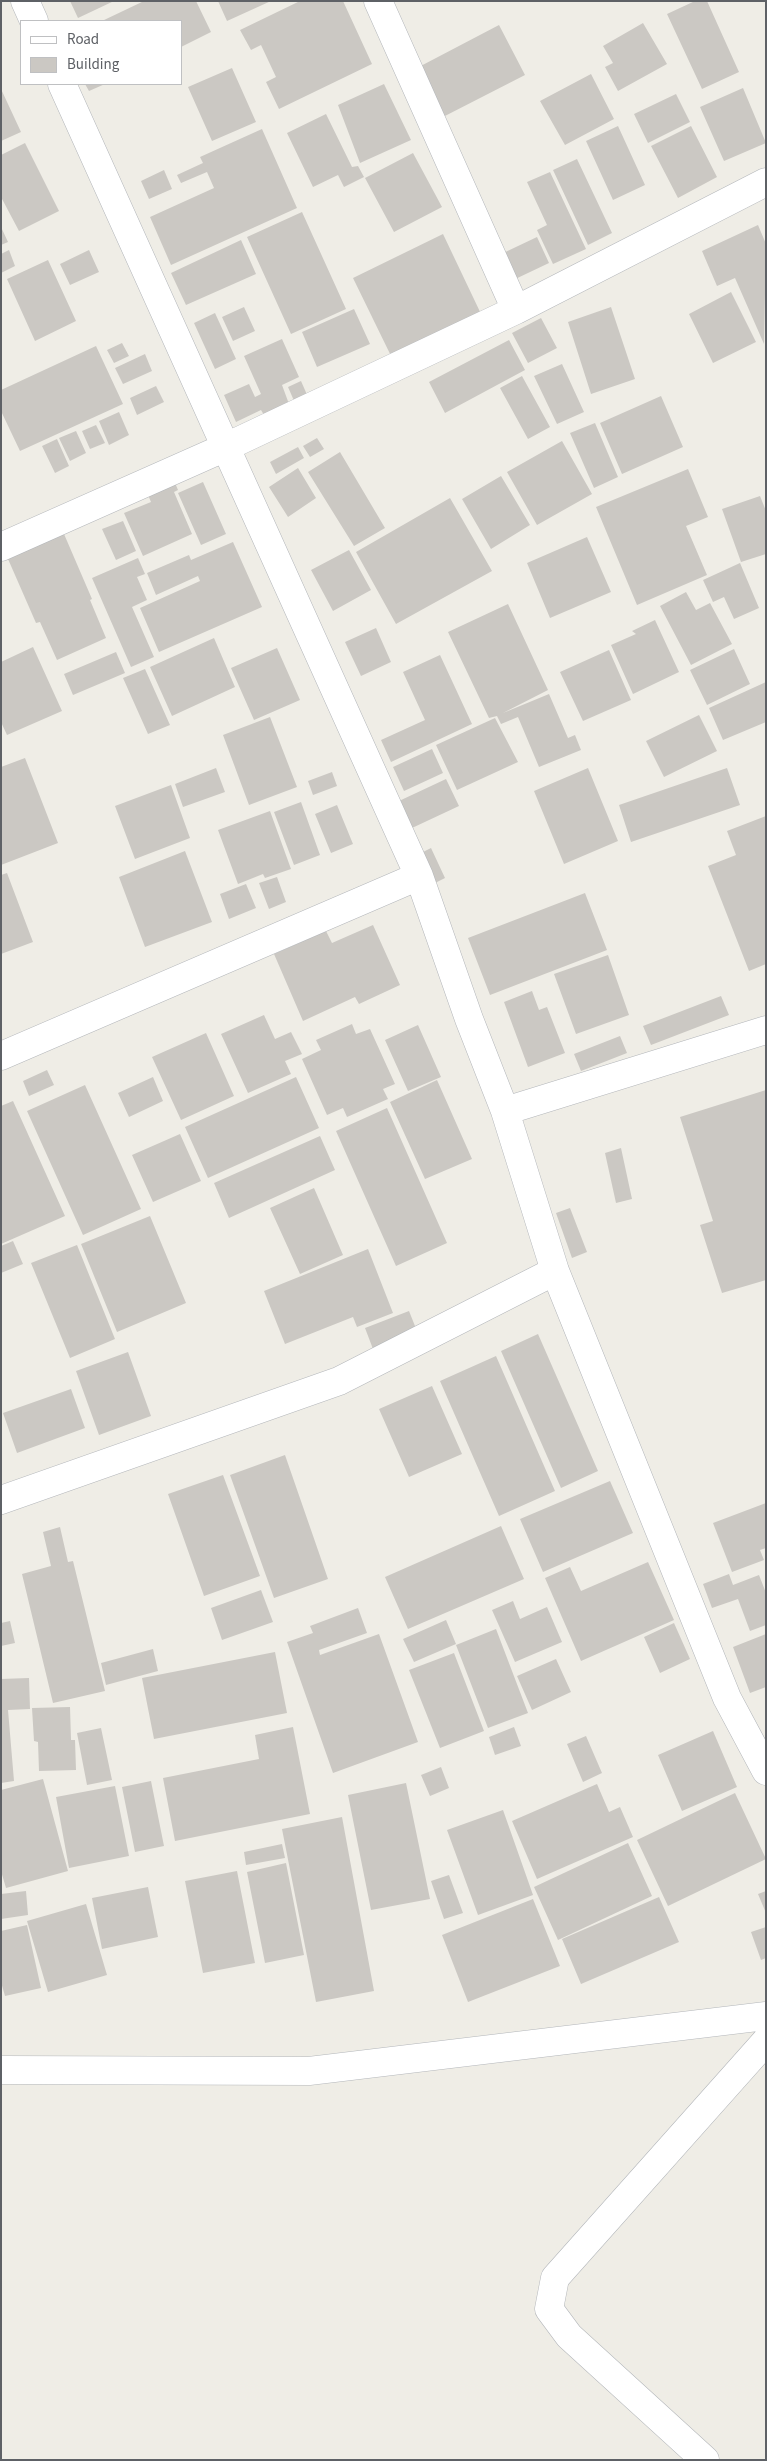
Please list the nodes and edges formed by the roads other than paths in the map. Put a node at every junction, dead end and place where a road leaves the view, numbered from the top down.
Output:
1 (25, 1) edge
2 (378, 1) edge
3 (34, 20) edge
4 (62, 85) edge
5 (766, 182) edge
6 (516, 310) junction
7 (226, 447) junction
8 (1, 547) edge
9 (419, 876) junction
10 (766, 1030) edge
11 (1, 1056) edge
12 (505, 1111) junction
13 (555, 1271) junction
14 (1, 1500) edge
15 (766, 1771) edge
16 (766, 2016) edge
17 (766, 2041) edge
18 (1, 2070) edge
19 (704, 2460) edge

1 - 3 street
2 - 6 street
4 - 7 street
5 - 6 street
6 - 7 street
7 - 8 street
7 - 9 street
9 - 11 street
9 - 12 street
10 - 12 street
12 - 13 street
13 - 14 street
13 - 15 street
16 - 18 street
17 - 19 street

